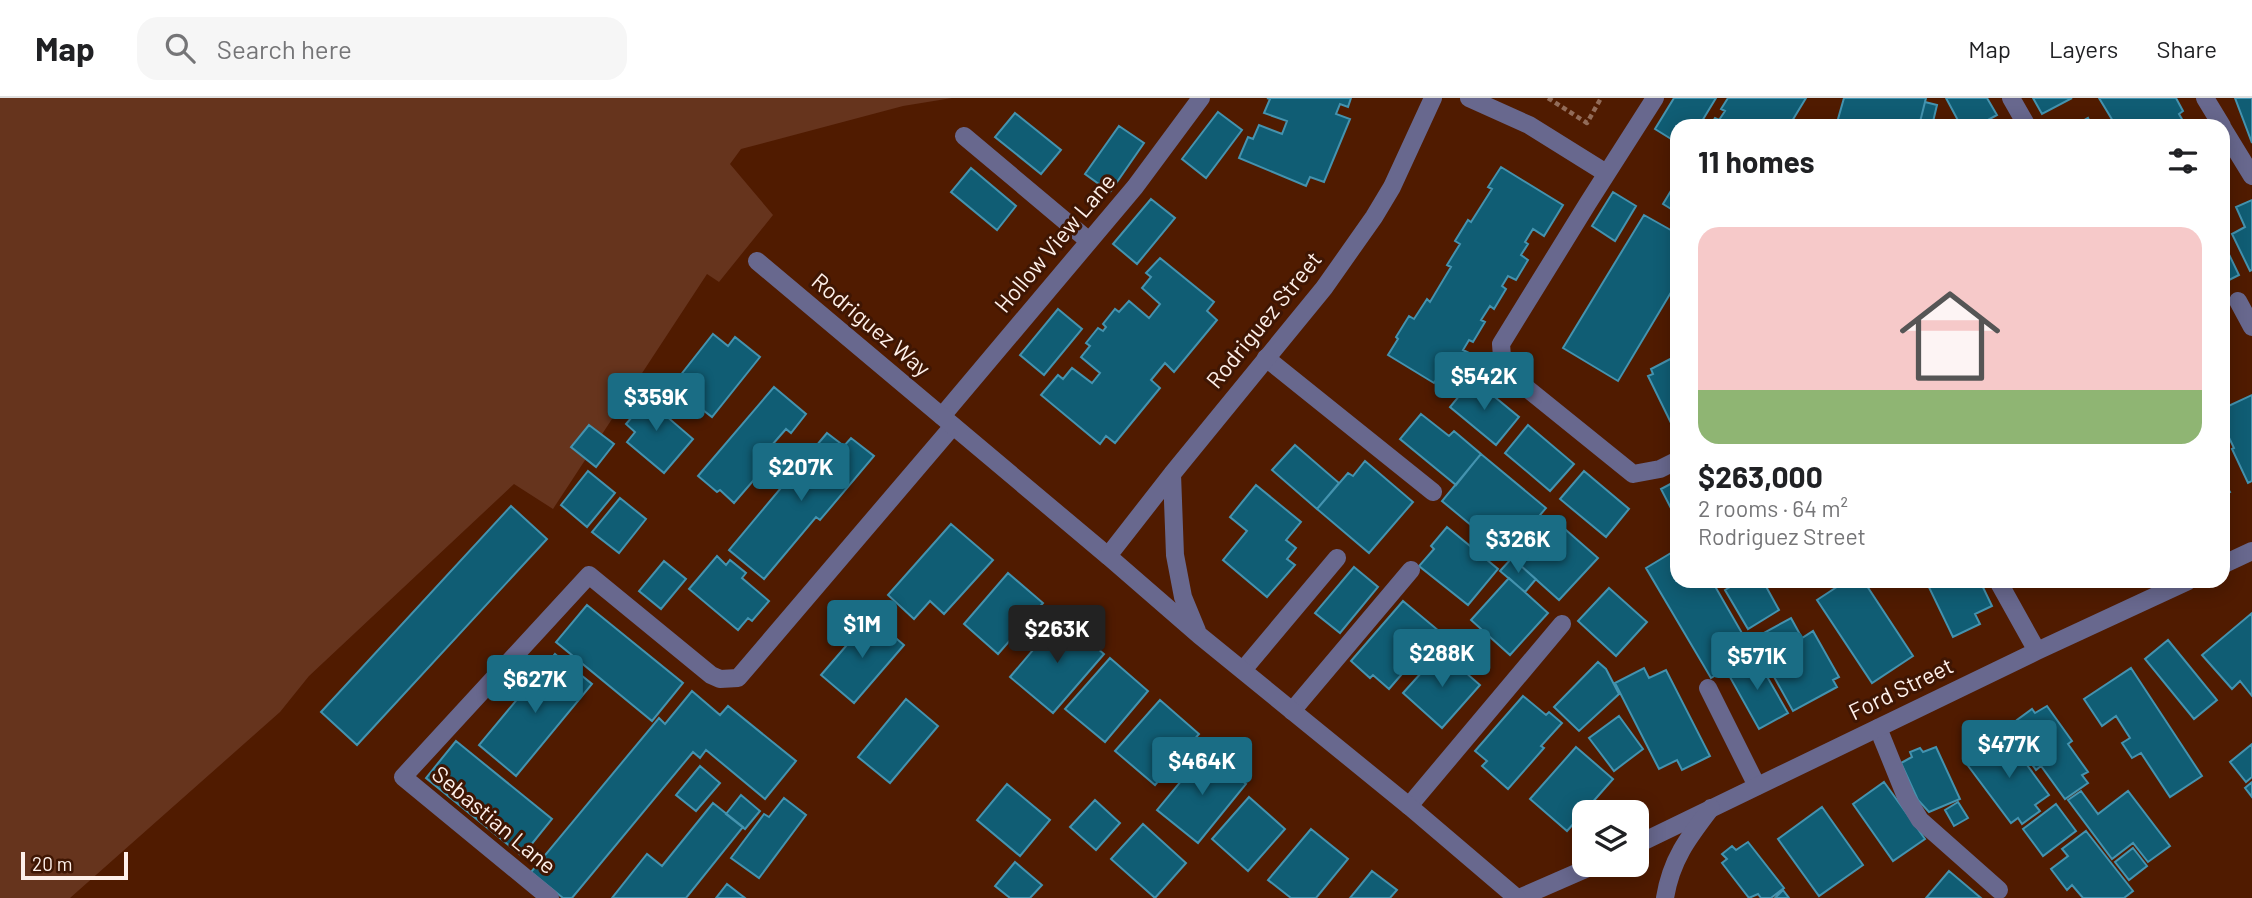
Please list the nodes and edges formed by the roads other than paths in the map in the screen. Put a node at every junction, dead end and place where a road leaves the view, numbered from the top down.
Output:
1 (1202, 98) edge
2 (1433, 98) edge
3 (1469, 98) edge
4 (1655, 98) edge
5 (2011, 98) edge
6 (2205, 98) edge
7 (2023, 119) edge
8 (2217, 119) edge
9 (964, 136) dead end
10 (2230, 140) edge
11 (1606, 173) junction
12 (2252, 176) edge
13 (1089, 241) junction
14 (757, 261) dead end
15 (2238, 301) dead end
16 (2252, 327) edge
17 (1266, 358) junction
18 (947, 421) junction
19 (1670, 464) edge
20 (1172, 474) junction
21 (1433, 492) dead end
22 (2252, 551) edge
23 (1108, 556) junction
24 (1337, 558) dead end
25 (2230, 561) edge
26 (1411, 570) dead end
27 (2002, 588) edge
28 (2173, 588) edge
29 (1562, 624) dead end
30 (1199, 635) junction
31 (2037, 651) junction
32 (1243, 670) junction
33 (1707, 688) dead end
34 (1292, 711) junction
35 (1878, 728) junction
36 (1757, 786) junction
37 (1409, 806) junction
38 (1711, 808) junction
39 (1649, 839) edge
40 (1572, 875) edge
41 (1999, 890) dead end
42 (550, 898) edge
43 (1518, 898) edge
44 (1665, 898) edge

1 - 13 street, Hollow View Lane
2 - 17 street, Rodriguez Street
3 - 11 street
4 - 11 street
5 - 7 street
6 - 8 street
9 - 13 street
10 - 12 street
11 - 19 street
13 - 18 street, Hollow View Lane
14 - 18 street, Rodriguez Way
15 - 16 street
17 - 20 street, Rodriguez Street
17 - 21 street
18 - 23 street
18 - 42 street, Sebastian Lane
20 - 23 street, Rodriguez Street
20 - 30 street
22 - 25 street
23 - 30 street
24 - 32 street
26 - 34 street
27 - 31 street
28 - 31 street, Ford Street
29 - 37 street
30 - 32 street
31 - 35 street, Ford Street
32 - 34 street
33 - 36 street
34 - 37 street
35 - 36 street, Ford Street
35 - 41 street
36 - 38 street, Ford Street
37 - 43 street
38 - 39 street, Ford Street
38 - 44 street
40 - 43 street

